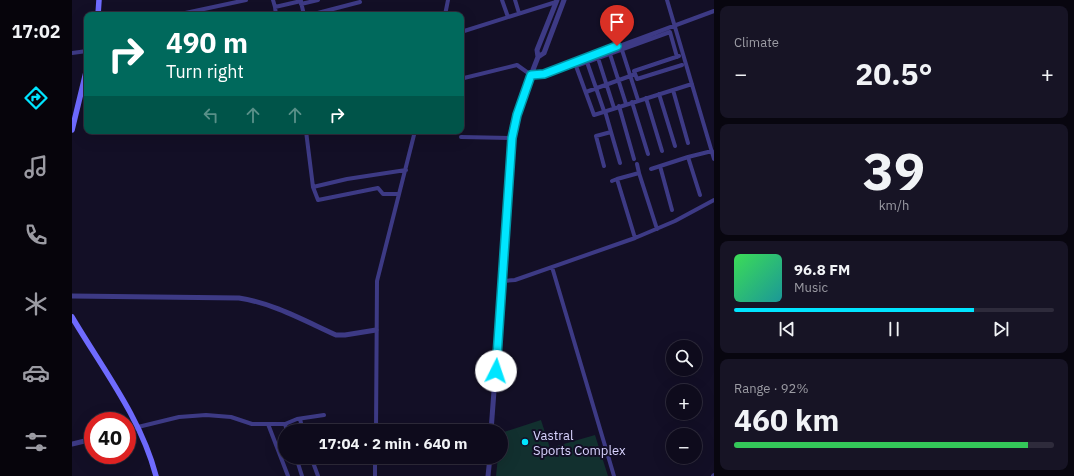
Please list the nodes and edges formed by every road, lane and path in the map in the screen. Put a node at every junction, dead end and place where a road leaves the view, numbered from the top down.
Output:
1 (99, 0) edge
2 (214, 0) edge
3 (246, 0) edge
4 (273, 0) edge
5 (318, 0) edge
6 (448, 0) edge
7 (502, 0) edge
8 (515, 0) edge
9 (564, 0) edge
10 (667, 0) edge
11 (556, 1) edge
12 (228, 2) edge
13 (301, 2) edge
14 (360, 2) dead end
15 (215, 6) junction
16 (274, 7) junction
17 (714, 11) edge
18 (98, 12) edge
19 (189, 12) edge
20 (275, 12) edge
21 (303, 12) edge
22 (322, 12) edge
23 (445, 12) edge
24 (519, 13) junction
25 (508, 17) junction
26 (674, 26) junction
27 (464, 31) edge
28 (622, 50) junction
29 (84, 52) edge
30 (72, 54) edge
31 (610, 54) junction
32 (683, 55) junction
33 (538, 57) junction
34 (677, 57) junction
35 (598, 58) junction
36 (587, 62) junction
37 (682, 65) dead end
38 (635, 74) junction
39 (531, 75) junction
40 (630, 76) junction
41 (464, 78) dead end
42 (618, 80) junction
43 (692, 84) junction
44 (607, 85) junction
45 (84, 88) edge
46 (596, 89) junction
47 (673, 90) junction
48 (586, 92) junction
49 (659, 94) junction
50 (646, 98) junction
51 (638, 100) junction
52 (632, 102) junction
53 (626, 104) junction
54 (616, 107) junction
55 (604, 111) junction
56 (72, 130) edge
57 (611, 132) junction
58 (306, 134) edge
59 (414, 134) edge
60 (461, 137) dead end
61 (512, 138) junction
62 (688, 143) dead end
63 (675, 146) dead end
64 (662, 151) dead end
65 (712, 151) junction
66 (648, 154) dead end
67 (688, 157) junction
68 (634, 159) dead end
69 (714, 159) edge
70 (620, 163) dead end
71 (637, 164) dead end
72 (604, 166) dead end
73 (660, 166) junction
74 (651, 169) dead end
75 (406, 170) junction
76 (639, 173) junction
77 (618, 179) junction
78 (612, 181) dead end
79 (313, 187) junction
80 (399, 194) junction
81 (700, 195) dead end
82 (714, 200) edge
83 (672, 210) dead end
84 (657, 229) junction
85 (635, 238) junction
86 (552, 267) junction
87 (502, 281) junction
88 (72, 296) edge
89 (72, 317) edge
90 (376, 330) junction
91 (324, 415) dead end
92 (300, 419) junction
93 (268, 424) junction
94 (278, 424) edge
95 (285, 424) edge
96 (301, 424) edge
97 (376, 424) edge
98 (492, 424) edge
99 (138, 427) junction
100 (84, 441) edge
101 (72, 444) edge
102 (298, 464) edge
103 (314, 464) edge
104 (375, 464) edge
105 (489, 464) edge
106 (156, 476) edge
107 (288, 476) edge
108 (302, 476) edge
109 (318, 476) edge
110 (375, 476) edge
111 (488, 476) edge
112 (614, 476) edge

1 - 18 main road
2 - 15 street
3 - 12 street
4 - 16 street
5 - 13 street
6 - 23 street
7 - 25 street
8 - 24 street
9 - 33 street
10 - 26 street
11 - 24 street
11 - 33 street
12 - 15 street
13 - 16 street
13 - 21 street
14 - 22 street
15 - 19 street
16 - 20 street
17 - 26 street
24 - 25 street
25 - 27 street
26 - 32 street
26 - 39 street
28 - 31 street
28 - 34 street
28 - 40 street
29 - 30 street
31 - 35 street
31 - 42 street
32 - 34 street
32 - 43 street
33 - 39 street
34 - 38 street
35 - 36 street
35 - 44 street
36 - 46 street
36 - 48 street
37 - 38 street
38 - 40 street
39 - 41 street
39 - 61 street
40 - 42 street
40 - 51 street
42 - 44 street
42 - 53 street
43 - 47 street
43 - 65 street
44 - 46 street
44 - 54 street
45 - 56 main road
46 - 48 street
46 - 55 street
47 - 49 street
47 - 62 street
48 - 55 street
49 - 50 street
49 - 63 street
50 - 51 street
50 - 64 street
51 - 52 street
52 - 53 street
52 - 66 street
53 - 54 street
54 - 55 street
54 - 68 street
55 - 57 street
57 - 70 street
57 - 72 street
58 - 79 street
59 - 75 street
60 - 61 street
61 - 87 street
65 - 67 street
65 - 69 street
67 - 73 street
67 - 81 street
71 - 76 street
73 - 74 street
73 - 83 street
75 - 79 street
75 - 80 street
76 - 77 street
76 - 84 street
77 - 78 street
77 - 85 street
79 - 80 street
80 - 90 street
82 - 84 street
84 - 85 street
85 - 86 street
86 - 87 street
86 - 112 street
87 - 98 street
88 - 90 street
89 - 99 main road
90 - 97 street
91 - 92 street
92 - 95 street
92 - 96 street
93 - 94 street
93 - 99 street
93 - 107 street
99 - 106 main road
100 - 101 street
102 - 108 street
103 - 109 street
104 - 110 street
105 - 111 street

